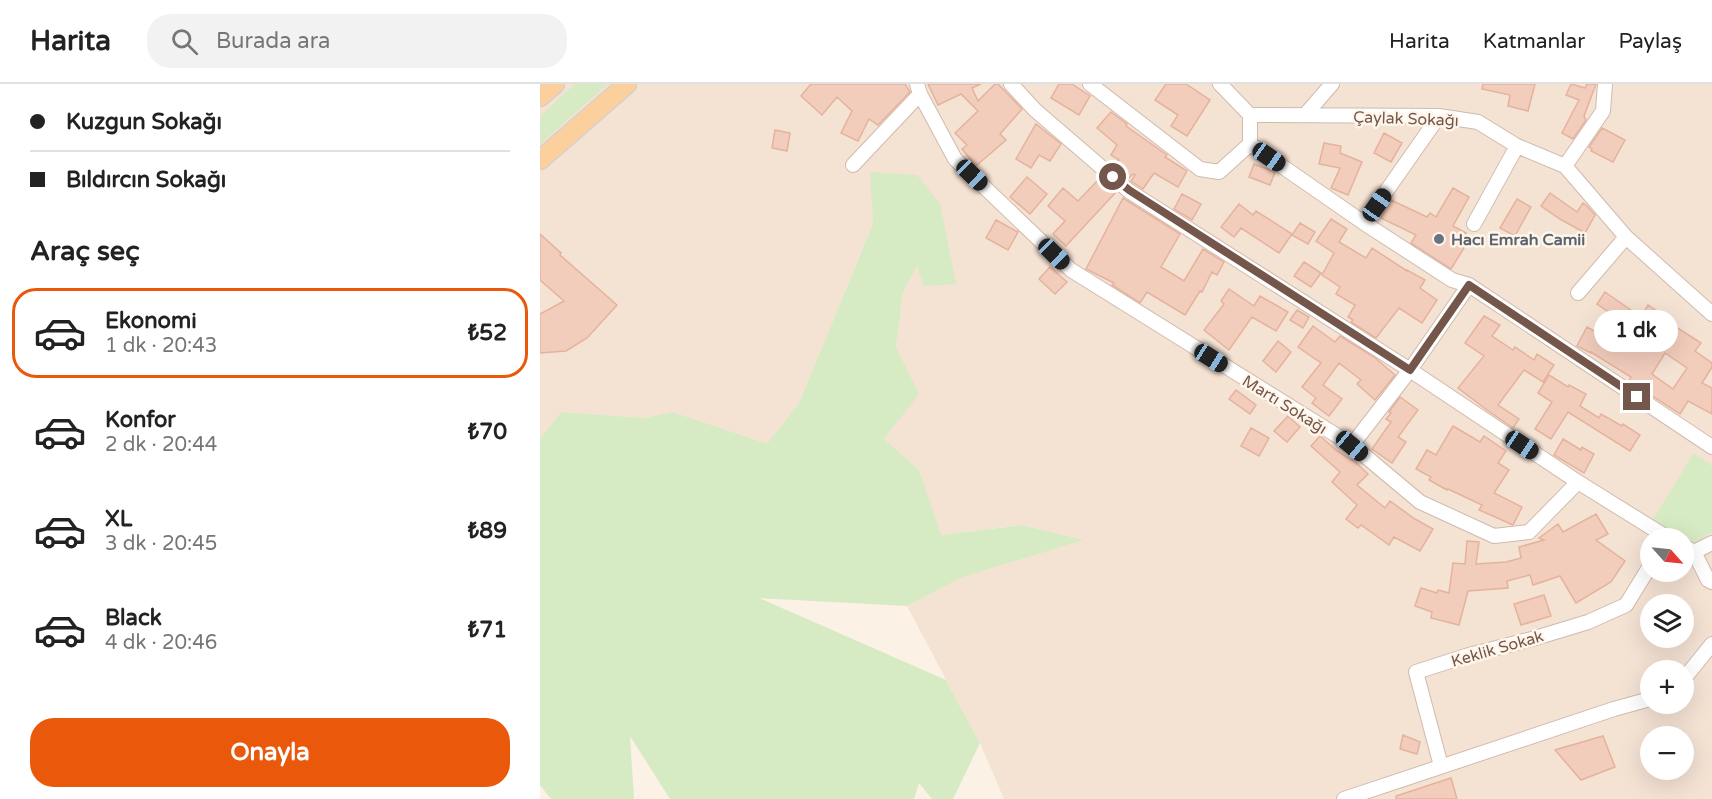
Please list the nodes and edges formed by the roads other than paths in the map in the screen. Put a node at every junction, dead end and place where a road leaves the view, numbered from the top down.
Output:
1 (555, 84) edge
2 (627, 84) edge
3 (1011, 84) edge
4 (1090, 84) edge
5 (1220, 84) edge
6 (1332, 84) edge
7 (1605, 84) edge
8 (918, 89) edge
9 (540, 97) edge
10 (1250, 115) junction
11 (1305, 116) junction
12 (1439, 116) junction
13 (1250, 144) junction
14 (1517, 146) junction
15 (540, 160) edge
16 (853, 165) dead end
17 (1565, 166) junction
18 (1364, 223) junction
19 (1474, 224) dead end
20 (1626, 237) junction
21 (1469, 285) junction
22 (1578, 293) dead end
23 (1712, 314) edge
24 (1410, 370) junction
25 (1352, 446) junction
26 (1712, 447) edge
27 (1578, 482) junction
28 (1651, 528) edge
29 (1712, 543) edge
30 (1694, 548) edge
31 (1694, 557) edge
32 (1640, 582) edge
33 (1712, 582) edge
34 (1712, 644) edge
35 (1694, 666) edge
36 (1640, 702) edge
37 (1441, 766) junction
38 (1344, 799) edge

1 - 9 main road
2 - 15 main road
3 - 24 street
4 - 13 street
5 - 10 street
6 - 11 street
7 - 17 street
8 - 16 street
8 - 25 street, Martı Sokağı
10 - 11 street, Çaylak Sokağı
10 - 13 street
11 - 12 street, Çaylak Sokağı
12 - 14 street, Çaylak Sokağı
12 - 18 street
13 - 18 street
14 - 17 street, Çaylak Sokağı
14 - 19 street
17 - 20 street, Çaylak Sokağı
18 - 21 street
20 - 22 street
20 - 23 street, Çaylak Sokağı
21 - 24 street
21 - 26 street
24 - 25 street
24 - 27 street
25 - 27 street, Martı Sokağı
27 - 28 street
29 - 30 street
31 - 33 street
32 - 37 street, Keklik Sokak
34 - 35 street
36 - 37 street
37 - 38 street

